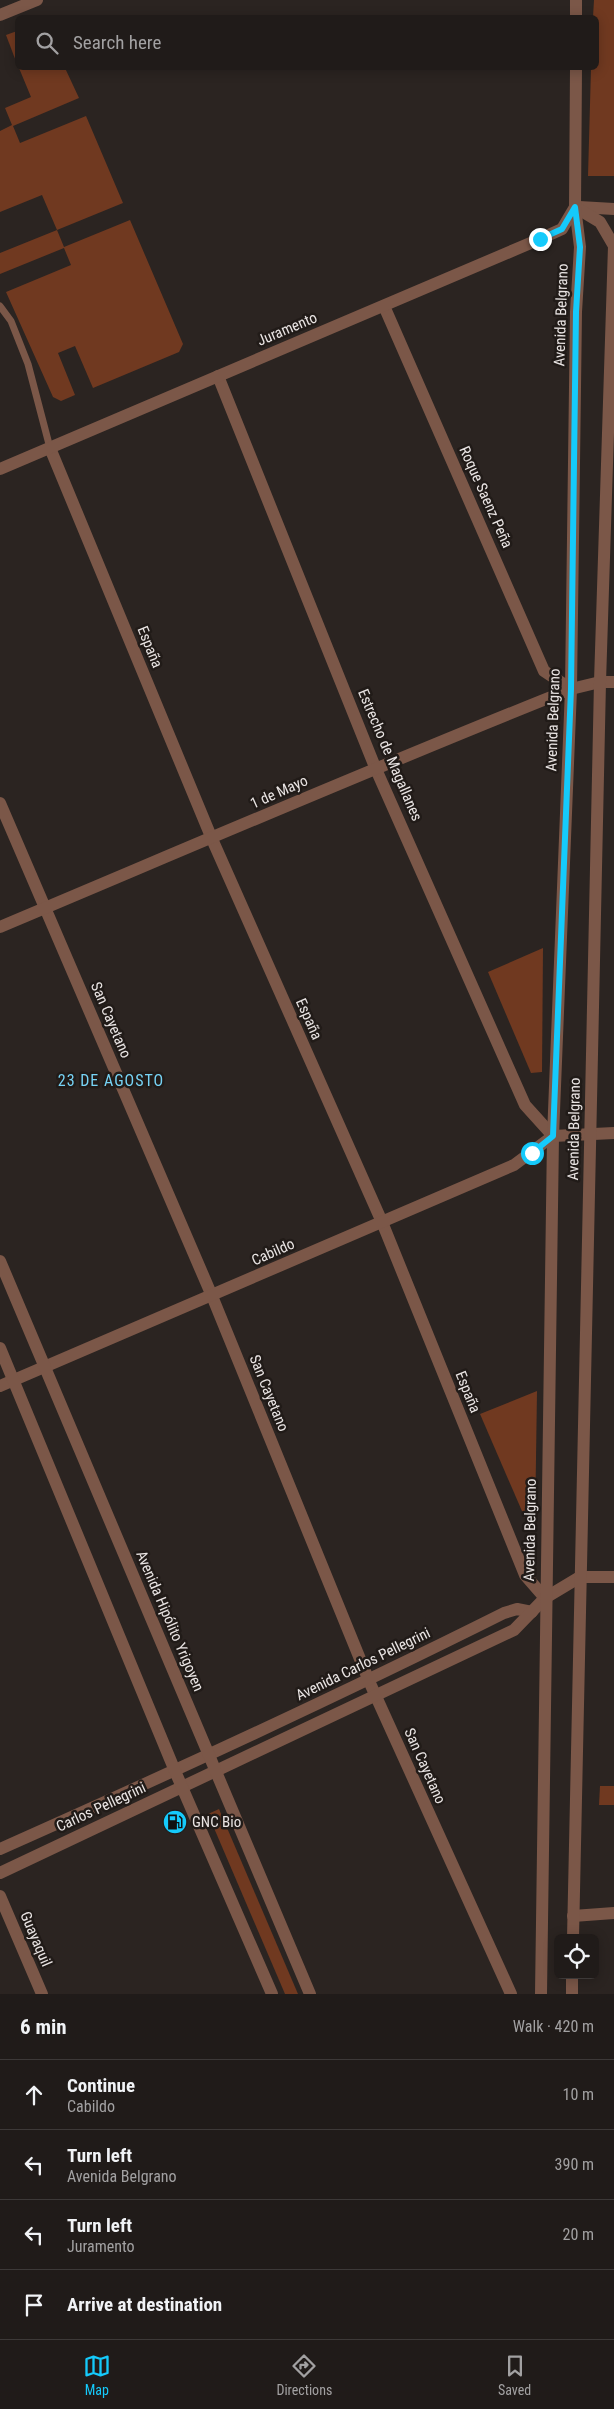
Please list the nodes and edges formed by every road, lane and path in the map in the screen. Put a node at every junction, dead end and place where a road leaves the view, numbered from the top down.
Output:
1 (36, 0) edge
2 (576, 0) edge
3 (576, 15) edge
4 (0, 16) edge
5 (576, 70) edge
6 (575, 207) junction
7 (614, 209) edge
8 (0, 306) edge
9 (384, 306) junction
10 (218, 376) junction
11 (50, 448) junction
12 (0, 469) edge
13 (600, 682) junction
14 (614, 682) edge
15 (571, 689) junction
16 (375, 767) junction
17 (0, 803) edge
18 (212, 839) junction
19 (46, 907) junction
20 (0, 926) edge
21 (590, 1133) junction
22 (614, 1133) edge
23 (553, 1136) junction
24 (382, 1222) junction
25 (0, 1261) edge
26 (212, 1296) junction
27 (0, 1348) edge
28 (44, 1367) junction
29 (14, 1380) junction
30 (0, 1386) edge
31 (580, 1577) junction
32 (614, 1578) edge
33 (545, 1598) junction
34 (532, 1612) junction
35 (369, 1681) junction
36 (376, 1697) junction
37 (209, 1755) junction
38 (175, 1771) junction
39 (216, 1772) junction
40 (182, 1787) junction
41 (0, 1849) edge
42 (0, 1873) edge
43 (0, 1896) edge
44 (614, 1913) edge
45 (573, 1916) junction
46 (572, 1934) edge
47 (572, 1979) edge
48 (42, 1994) edge
49 (272, 1994) edge
50 (310, 1994) edge
51 (511, 1994) edge
52 (541, 1994) edge
53 (572, 1994) edge

1 - 4 street
2 - 3 street
5 - 6 street
6 - 7 street
6 - 9 street, Juramento
6 - 13 street, Avenida Belgrano
6 - 15 street, Avenida Belgrano
8 - 11 lane
9 - 10 street, Juramento
9 - 15 street, Roque Saenz Peña
10 - 11 street, Juramento
10 - 16 street, Estrecho de Magallanes
11 - 12 street, Juramento
11 - 18 street, España
13 - 14 street, 1 de Mayo
13 - 15 street, 1 de Mayo
13 - 21 street, Avenida Belgrano
15 - 16 street, 1 de Mayo
15 - 23 street, Avenida Belgrano
16 - 18 street, 1 de Mayo
16 - 23 street, Estrecho de Magallanes
17 - 19 street, San Cayetano
18 - 19 street, 1 de Mayo
18 - 24 street, España
19 - 20 street, 1 de Mayo
19 - 26 street, San Cayetano
21 - 22 street
21 - 23 street
21 - 31 street, Avenida Belgrano
23 - 24 street, Cabildo
23 - 33 street, Avenida Belgrano
24 - 26 street, Cabildo
24 - 33 street, España
25 - 28 street, Avenida Hipólito Yrigoyen
26 - 28 street, Cabildo
26 - 35 street, San Cayetano
27 - 29 street
28 - 29 street, Cabildo
28 - 37 street, Avenida Hipólito Yrigoyen
29 - 30 street, Cabildo
29 - 38 street
31 - 32 street
31 - 33 street
31 - 45 street, Avenida Belgrano
33 - 34 street
33 - 52 street, Avenida Belgrano
34 - 35 street, Avenida Carlos Pellegrini
34 - 36 street
35 - 36 street, San Cayetano
35 - 37 street, Avenida Carlos Pellegrini
36 - 39 street
36 - 51 street, San Cayetano
37 - 38 street, Carlos Pellegrini
37 - 39 street, Avenida Hipólito Yrigoyen
38 - 40 street
38 - 41 street, Carlos Pellegrini
39 - 40 street, Carlos Pellegrini
39 - 50 street, Avenida Hipólito Yrigoyen
40 - 42 street, Carlos Pellegrini
40 - 49 street
43 - 48 street, Guayaquil
44 - 45 street
45 - 46 street, Avenida Belgrano
47 - 53 street

